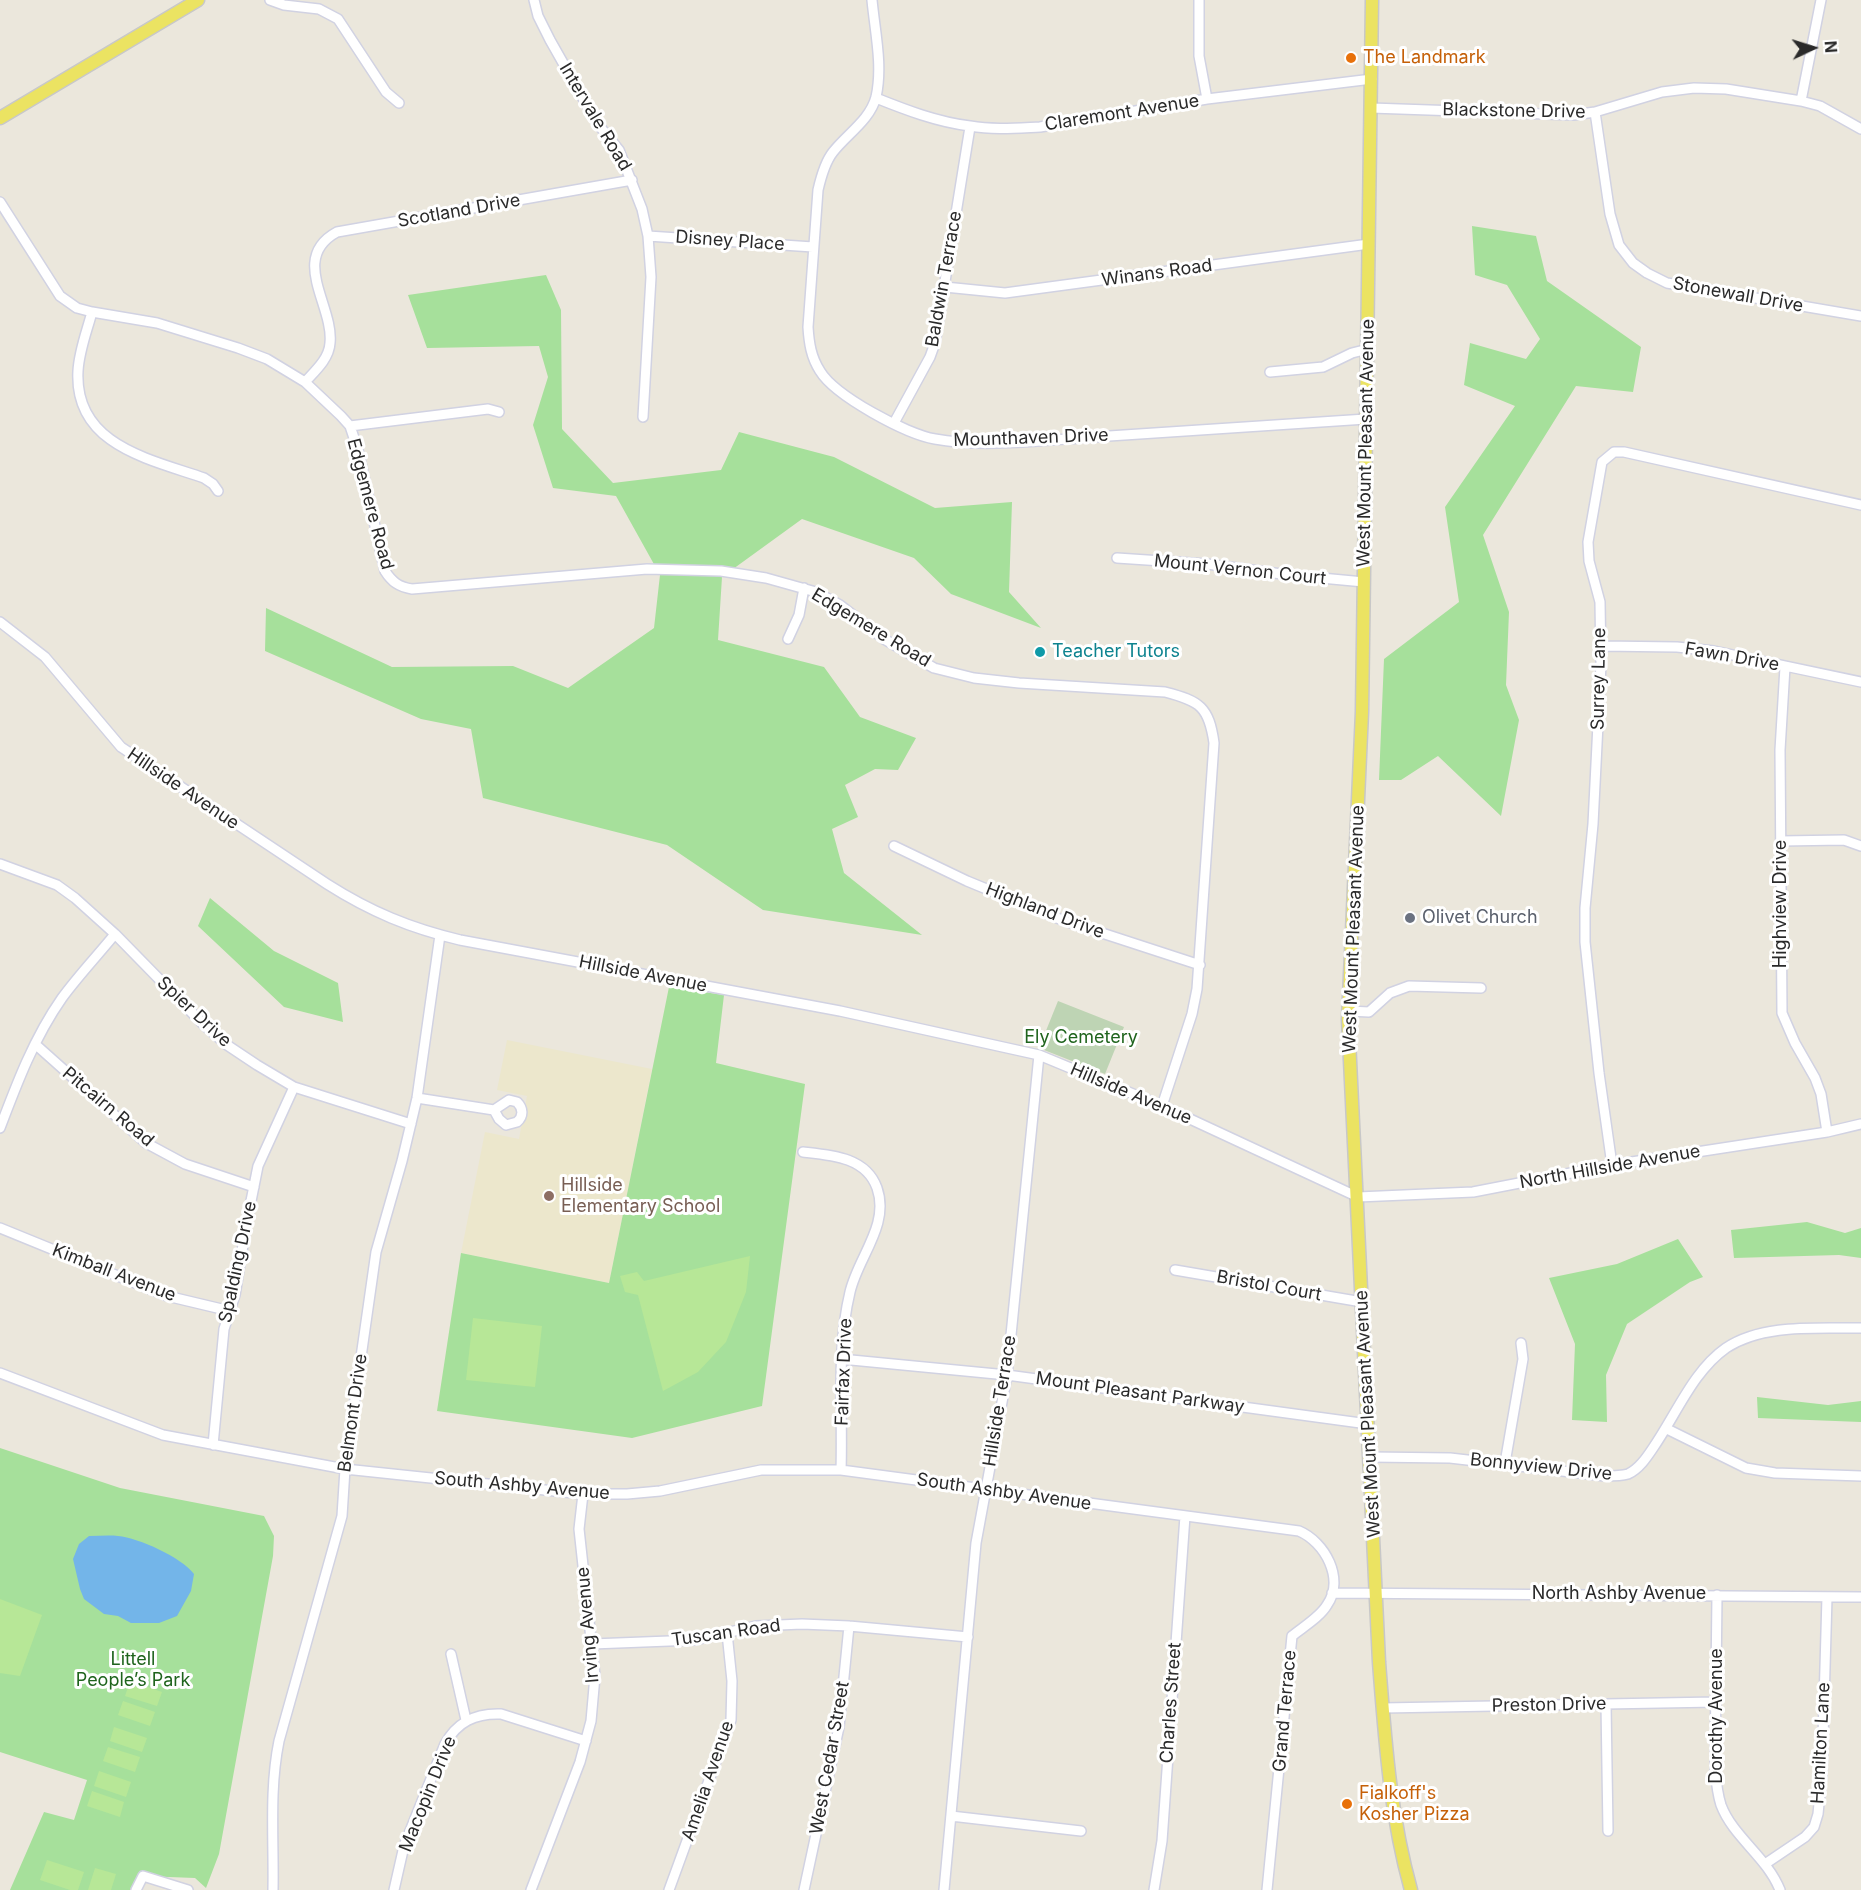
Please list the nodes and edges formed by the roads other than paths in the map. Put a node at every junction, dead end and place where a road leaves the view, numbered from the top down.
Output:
1 (198, 0) edge
2 (270, 0) edge
3 (534, 0) edge
4 (872, 0) edge
5 (1199, 0) edge
6 (1372, 0) edge
7 (1821, 0) edge
8 (1372, 80) junction
9 (876, 98) junction
10 (1207, 99) junction
11 (1801, 101) junction
12 (399, 103) dead end
13 (1371, 108) junction
14 (1595, 112) junction
15 (0, 118) edge
16 (970, 126) junction
17 (1861, 129) edge
18 (632, 180) junction
19 (0, 202) edge
20 (9, 217) junction
21 (0, 223) edge
22 (648, 236) junction
23 (1369, 244) junction
24 (813, 247) junction
25 (945, 288) junction
26 (92, 312) junction
27 (1861, 316) edge
28 (1368, 349) junction
29 (1270, 372) dead end
30 (305, 382) junction
31 (499, 412) dead end
32 (643, 417) dead end
33 (1366, 419) junction
34 (894, 423) junction
35 (350, 426) junction
36 (218, 491) dead end
37 (1861, 505) edge
38 (1117, 558) dead end
39 (1364, 582) junction
40 (804, 588) junction
41 (0, 622) edge
42 (788, 639) dead end
43 (1601, 646) junction
44 (1785, 667) junction
45 (1861, 682) edge
46 (1781, 841) junction
47 (894, 846) dead end
48 (1861, 846) edge
49 (0, 864) edge
50 (115, 934) junction
51 (440, 935) junction
52 (1200, 965) junction
53 (1481, 988) dead end
54 (1349, 1011) junction
55 (35, 1044) junction
56 (1039, 1055) junction
57 (294, 1088) junction
58 (417, 1098) junction
59 (1162, 1106) junction
60 (494, 1110) dead end
61 (411, 1124) junction
62 (1861, 1124) edge
63 (0, 1128) edge
64 (1827, 1132) junction
65 (803, 1152) dead end
66 (1612, 1165) junction
67 (254, 1187) junction
68 (1358, 1197) junction
69 (0, 1228) edge
70 (1175, 1270) dead end
71 (1362, 1302) junction
72 (230, 1311) junction
73 (1861, 1328) edge
74 (1521, 1343) dead end
75 (841, 1359) junction
76 (0, 1373) edge
77 (1007, 1375) junction
78 (1368, 1424) junction
79 (1666, 1429) junction
80 (213, 1445) junction
81 (1370, 1457) junction
82 (1505, 1463) junction
83 (345, 1469) junction
84 (841, 1470) junction
85 (1861, 1476) edge
86 (986, 1490) junction
87 (583, 1494) junction
88 (1185, 1516) junction
89 (1332, 1593) junction
90 (1376, 1593) junction
91 (1717, 1595) junction
92 (1827, 1597) junction
93 (1861, 1598) edge
94 (849, 1626) junction
95 (727, 1633) junction
96 (968, 1637) junction
97 (592, 1644) junction
98 (451, 1654) dead end
99 (1716, 1702) junction
100 (1606, 1704) junction
101 (1383, 1708) junction
102 (466, 1720) junction
103 (586, 1741) junction
104 (951, 1816) junction
105 (1081, 1831) dead end
106 (1608, 1831) dead end
107 (1765, 1864) junction
108 (136, 1890) edge
109 (188, 1890) edge
110 (273, 1890) edge
111 (394, 1890) edge
112 (531, 1890) edge
113 (669, 1890) edge
114 (804, 1890) edge
115 (944, 1890) edge
116 (1154, 1890) edge
117 (1267, 1890) edge
118 (1411, 1890) edge
119 (1780, 1890) edge

1 - 15 main road
2 - 12 street
3 - 18 street, Intervale Road
4 - 9 street, Mounthaven Drive
5 - 10 street
6 - 8 main road, West Mount Pleasant Avenue
7 - 11 street
8 - 10 street, Claremont Avenue
8 - 13 main road, West Mount Pleasant Avenue
9 - 16 street, Claremont Avenue
9 - 24 street, Mounthaven Drive
10 - 16 street, Claremont Avenue
11 - 14 street, Blackstone Drive
11 - 17 street, Blackstone Drive
13 - 14 street, Blackstone Drive
13 - 23 main road, West Mount Pleasant Avenue
14 - 27 street, Stonewall Drive
16 - 25 street, Baldwin Terrace
18 - 22 street, Intervale Road
18 - 30 street, Scotland Drive
19 - 20 street, Edgemere Road
20 - 21 street
20 - 26 street, Edgemere Road
22 - 24 street, Disney Place
22 - 32 street, Intervale Road
23 - 25 street, Winans Road
23 - 28 main road, West Mount Pleasant Avenue
24 - 34 street, Mounthaven Drive
25 - 34 street, Baldwin Terrace
26 - 30 street, Edgemere Road
26 - 36 street
28 - 29 street
28 - 33 main road, West Mount Pleasant Avenue
30 - 35 street, Edgemere Road
31 - 35 street
33 - 34 street, Mounthaven Drive
33 - 39 main road, West Mount Pleasant Avenue
35 - 40 street, Edgemere Road
37 - 43 street, Surrey Lane
38 - 39 street, Mount Vernon Court
39 - 54 main road, West Mount Pleasant Avenue
40 - 42 street
40 - 52 street, Edgemere Road
41 - 51 street, Hillside Avenue
43 - 44 street, Fawn Drive
43 - 66 street, Surrey Lane
44 - 45 street, Fawn Drive
44 - 46 street, Highview Drive
46 - 48 street
46 - 64 street, Highview Drive
47 - 52 street, Highland Drive
49 - 50 street, Spier Drive
50 - 55 street
50 - 57 street, Spier Drive
51 - 56 street, Hillside Avenue
51 - 58 street, Belmont Drive
52 - 59 street, Edgemere Road
53 - 54 street
54 - 68 main road, West Mount Pleasant Avenue
55 - 63 street
55 - 67 street, Pitcairn Road
56 - 59 street, Hillside Avenue
56 - 77 street, Hillside Terrace
57 - 61 street, Spier Drive
57 - 67 street, Spalding Drive
58 - 60 street
58 - 61 street, Belmont Drive
59 - 68 street, Hillside Avenue
61 - 83 street, Belmont Drive
62 - 64 street, North Hillside Avenue
64 - 66 street, North Hillside Avenue
65 - 75 street, Fairfax Drive
66 - 68 street, North Hillside Avenue
67 - 72 street, Spalding Drive
68 - 71 main road, West Mount Pleasant Avenue
69 - 72 street, Kimball Avenue
70 - 71 street, Bristol Court
71 - 78 main road, West Mount Pleasant Avenue
72 - 80 street, Spalding Drive
73 - 79 street, Bonnyview Drive
74 - 82 street
75 - 77 street, Mount Pleasant Parkway
75 - 84 street, Fairfax Drive
76 - 80 street, South Ashby Avenue
77 - 78 street, Mount Pleasant Parkway
77 - 86 street, Hillside Terrace
78 - 81 main road, West Mount Pleasant Avenue
79 - 82 street, Bonnyview Drive
79 - 85 street
80 - 83 street, South Ashby Avenue
81 - 82 street, Bonnyview Drive
81 - 90 main road, West Mount Pleasant Avenue
83 - 87 street, South Ashby Avenue
83 - 110 street, Belmont Drive
84 - 86 street, South Ashby Avenue
84 - 87 street, South Ashby Avenue
86 - 88 street, South Ashby Avenue
86 - 96 street, Hillside Terrace
87 - 97 street, Irving Avenue
88 - 89 street, South Ashby Avenue
88 - 116 street, Charles Street
89 - 90 street
89 - 117 street, Grand Terrace
90 - 91 street, North Ashby Avenue
90 - 101 main road, West Mount Pleasant Avenue
91 - 92 street, North Ashby Avenue
91 - 99 street, Dorothy Avenue
92 - 93 street, North Ashby Avenue
92 - 107 street, Hamilton Lane
94 - 95 street, Tuscan Road
94 - 96 street, Tuscan Road
94 - 114 street, West Cedar Street
95 - 97 street, Tuscan Road
95 - 113 street, Amelia Avenue
96 - 104 street, Hillside Terrace
97 - 103 street, Irving Avenue
98 - 102 street
99 - 100 street, Preston Drive
99 - 107 street, Dorothy Avenue
100 - 101 street, Preston Drive
100 - 106 street
101 - 118 main road, West Mount Pleasant Avenue
102 - 103 street, Macopin Drive
102 - 111 street, Macopin Drive
103 - 112 street, Irving Avenue
104 - 105 street
104 - 115 street, Hillside Terrace
107 - 119 street, Dorothy Avenue
108 - 109 street

